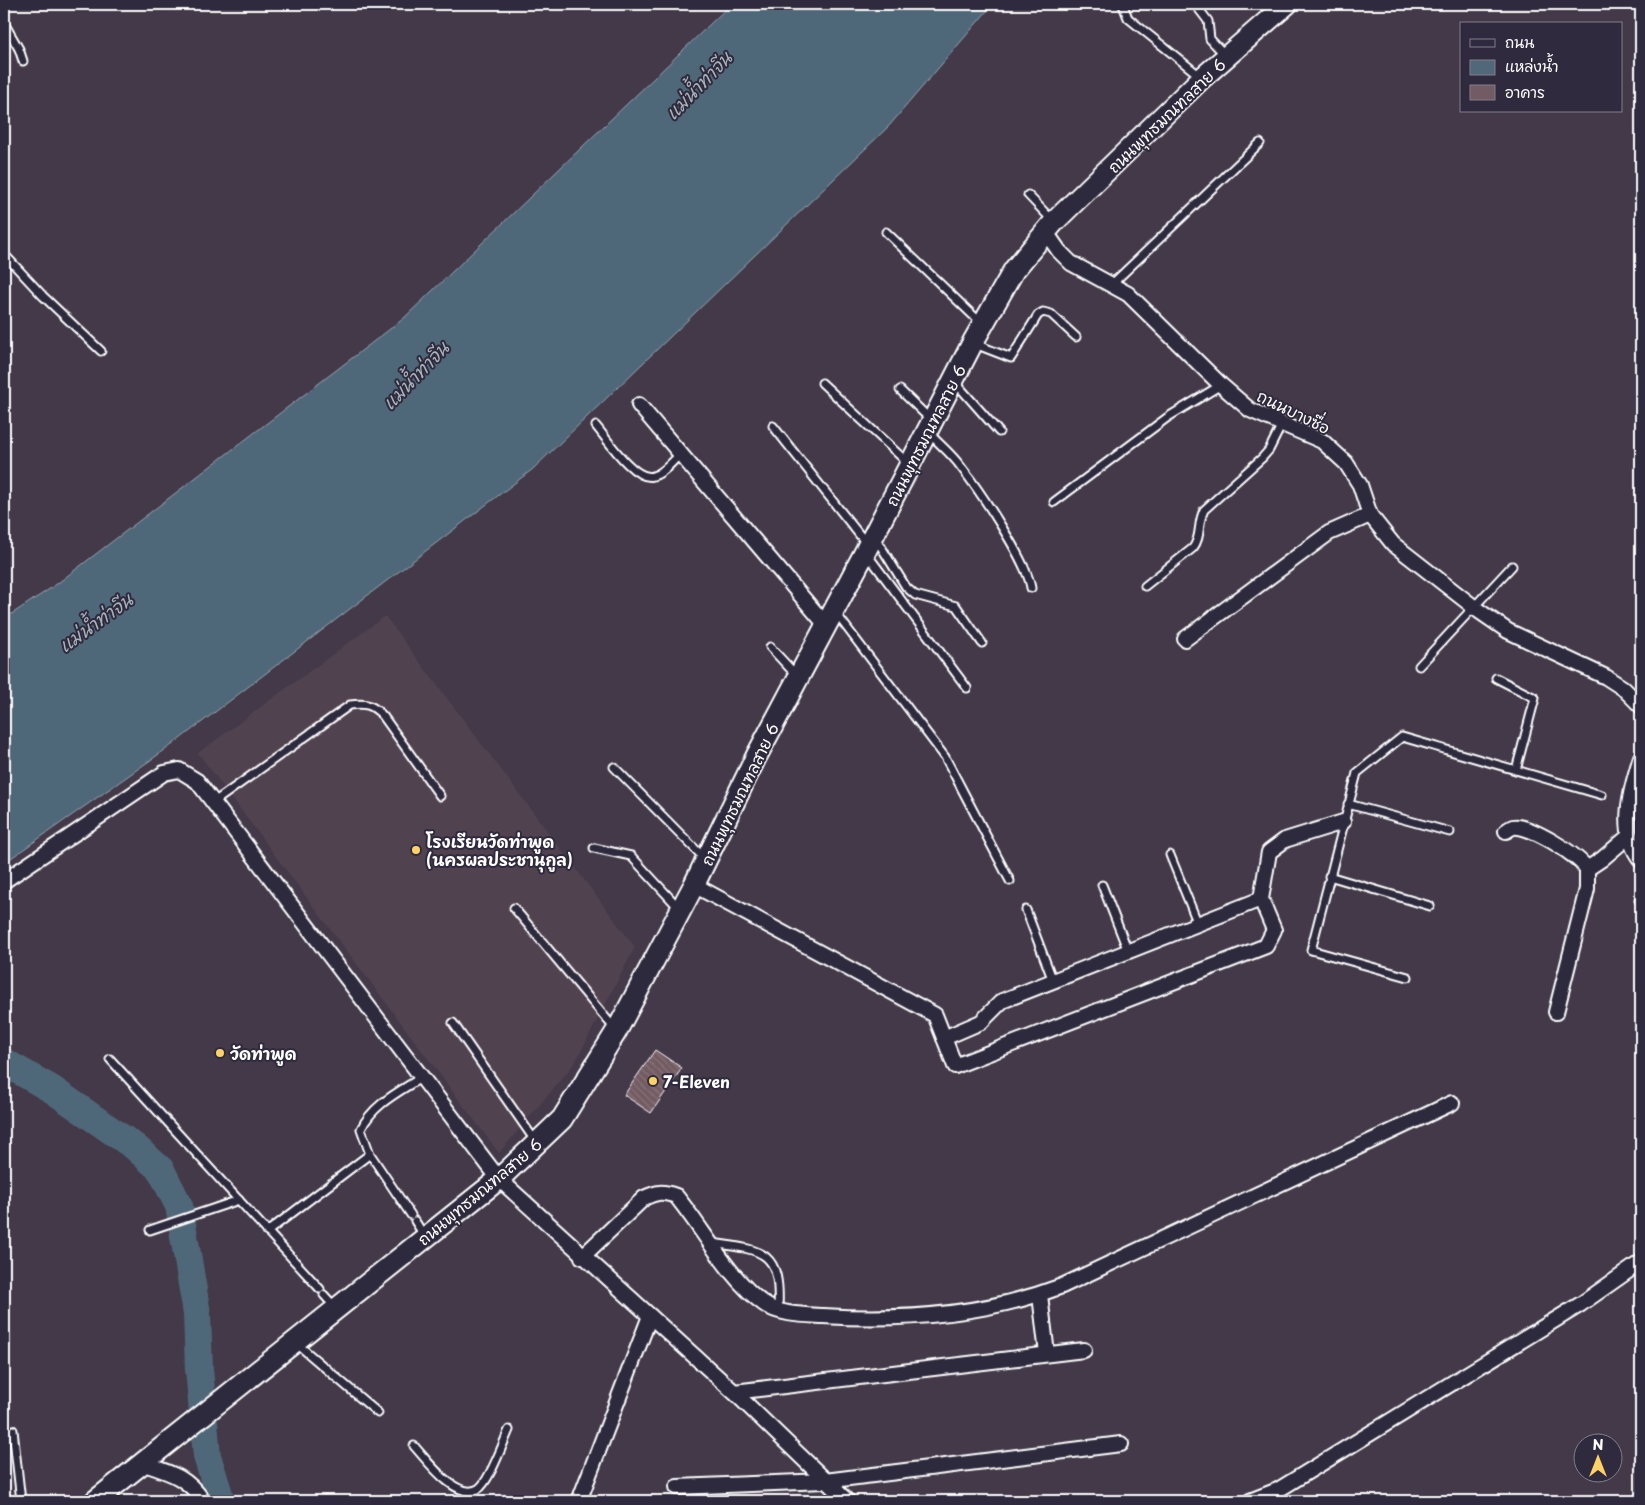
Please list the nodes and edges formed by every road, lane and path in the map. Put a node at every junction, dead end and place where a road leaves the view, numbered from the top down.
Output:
1 (1195, 4) edge
2 (1287, 4) edge
3 (1123, 5) edge
4 (4, 23) edge
5 (1227, 57) junction
6 (23, 61) dead end
7 (1202, 78) junction
8 (1260, 143) dead end
9 (1028, 195) dead end
10 (1050, 227) junction
11 (886, 232) dead end
12 (4, 254) edge
13 (1111, 285) junction
14 (983, 324) junction
15 (1076, 337) dead end
16 (973, 342) junction
17 (101, 351) dead end
18 (953, 379) junction
19 (822, 383) dead end
20 (1221, 385) junction
21 (900, 390) dead end
22 (640, 405) dead end
23 (1282, 424) junction
24 (596, 426) dead end
25 (773, 426) dead end
26 (929, 426) junction
27 (1000, 432) dead end
28 (681, 453) junction
29 (909, 464) junction
30 (1054, 502) dead end
31 (1370, 514) junction
32 (869, 544) junction
33 (1512, 566) dead end
34 (1145, 586) dead end
35 (1031, 588) dead end
36 (1470, 611) junction
37 (829, 616) junction
38 (1186, 639) dead end
39 (982, 643) dead end
40 (770, 647) dead end
41 (1420, 666) dead end
42 (798, 677) junction
43 (1496, 678) dead end
44 (968, 688) dead end
45 (1641, 706) edge
46 (1641, 757) edge
47 (614, 768) dead end
48 (1516, 770) junction
49 (1602, 795) dead end
50 (440, 796) dead end
51 (214, 802) junction
52 (1348, 804) junction
53 (1343, 822) junction
54 (1506, 831) dead end
55 (1450, 832) dead end
56 (1626, 839) junction
57 (594, 848) dead end
58 (1170, 855) dead end
59 (706, 860) junction
60 (1641, 860) edge
61 (1587, 869) junction
62 (1329, 876) junction
63 (4, 881) edge
64 (1010, 881) dead end
65 (694, 885) junction
66 (1102, 885) dead end
67 (1260, 899) junction
68 (1430, 906) dead end
69 (514, 908) dead end
70 (681, 910) junction
71 (1026, 910) dead end
72 (1198, 924) junction
73 (1128, 952) junction
74 (1408, 977) dead end
75 (1053, 981) junction
76 (1556, 1012) dead end
77 (453, 1023) dead end
78 (616, 1032) junction
79 (944, 1038) junction
80 (110, 1059) dead end
81 (422, 1077) junction
82 (1452, 1103) dead end
83 (538, 1144) junction
84 (370, 1154) junction
85 (499, 1179) junction
86 (239, 1200) junction
87 (417, 1224) junction
88 (150, 1230) dead end
89 (267, 1232) junction
90 (712, 1243) junction
91 (582, 1257) junction
92 (1641, 1262) edge
93 (1040, 1295) junction
94 (326, 1297) junction
95 (778, 1309) junction
96 (650, 1316) junction
97 (295, 1343) junction
98 (1084, 1350) dead end
99 (1047, 1354) junction
100 (734, 1392) junction
101 (378, 1413) dead end
102 (13, 1430) dead end
103 (509, 1430) dead end
104 (1121, 1444) dead end
105 (414, 1446) dead end
106 (141, 1463) junction
107 (825, 1481) junction
108 (677, 1487) dead end
109 (21, 1501) edge
110 (95, 1501) edge
111 (204, 1501) edge
112 (579, 1501) edge
113 (847, 1501) edge
114 (1250, 1501) edge

1 - 5 lane
2 - 5 main road, ถนนพุทธมณฑลสาย 6
3 - 7 lane
4 - 6 lane
5 - 7 main road, ถนนพุทธมณฑลสาย 6
7 - 10 main road, ถนนพุทธมณฑลสาย 6
8 - 13 lane
9 - 10 lane
10 - 13 street, ถนนบางซื่อ
10 - 14 main road, ถนนพุทธมณฑลสาย 6
11 - 14 lane
12 - 17 lane
13 - 20 street, ถนนบางซื่อ
14 - 16 main road, ถนนพุทธมณฑลสาย 6
15 - 16 lane
16 - 18 main road, ถนนพุทธมณฑลสาย 6
18 - 26 main road, ถนนพุทธมณฑลสาย 6
18 - 27 lane
19 - 29 lane
20 - 23 street, ถนนบางซื่อ
20 - 30 lane
21 - 26 lane
22 - 28 street
23 - 31 street, ถนนบางซื่อ
23 - 34 lane
24 - 28 lane
25 - 32 lane
26 - 29 main road, ถนนพุทธมณฑลสาย 6
26 - 35 lane
28 - 37 street
29 - 32 main road, ถนนพุทธมณฑลสาย 6
31 - 36 street, ถนนบางซื่อ
31 - 38 street
32 - 37 main road, ถนนพุทธมณฑลสาย 6
32 - 39 lane
32 - 44 lane
33 - 36 lane
36 - 41 lane
36 - 45 street, ถนนบางซื่อ
37 - 42 main road, ถนนพุทธมณฑลสาย 6
37 - 64 lane
40 - 42 lane
42 - 59 main road, ถนนพุทธมณฑลสาย 6
43 - 48 lane
46 - 56 street
47 - 59 lane
48 - 49 lane
48 - 52 lane
50 - 51 lane
51 - 63 street
51 - 81 street
52 - 53 lane
52 - 55 lane
53 - 62 lane
53 - 67 street
54 - 61 street
56 - 60 street
56 - 61 street
57 - 70 lane
58 - 72 lane
59 - 65 main road, ถนนพุทธมณฑลสาย 6
61 - 76 street
62 - 68 lane
62 - 74 lane
65 - 70 main road, ถนนพุทธมณฑลสาย 6
65 - 79 street
66 - 73 lane
67 - 72 street
67 - 79 street
69 - 78 lane
70 - 78 main road, ถนนพุทธมณฑลสาย 6
71 - 75 lane
72 - 73 street
73 - 75 street
75 - 79 street
77 - 83 lane
78 - 83 main road, ถนนพุทธมณฑลสาย 6
80 - 86 lane
81 - 84 lane
81 - 85 street
82 - 93 street
83 - 85 main road, ถนนพุทธมณฑลสาย 6
84 - 87 lane
84 - 89 lane
85 - 87 main road, ถนนพุทธมณฑลสาย 6
85 - 91 street
86 - 88 lane
86 - 89 lane
87 - 94 main road, ถนนพุทธมณฑลสาย 6
89 - 94 lane
90 - 91 street
90 - 95 street
90 - 95 lane
91 - 96 street
92 - 114 street
93 - 95 street
93 - 99 street
94 - 97 main road, ถนนพุทธมณฑลสาย 6
96 - 100 street
96 - 112 street
97 - 101 lane
97 - 106 main road, ถนนพุทธมณฑลสาย 6
98 - 99 street
99 - 100 street
100 - 107 street
102 - 109 lane
103 - 105 lane
104 - 107 street
106 - 110 main road, ถนนพุทธมณฑลสาย 6
106 - 111 street
107 - 108 street
107 - 113 street

